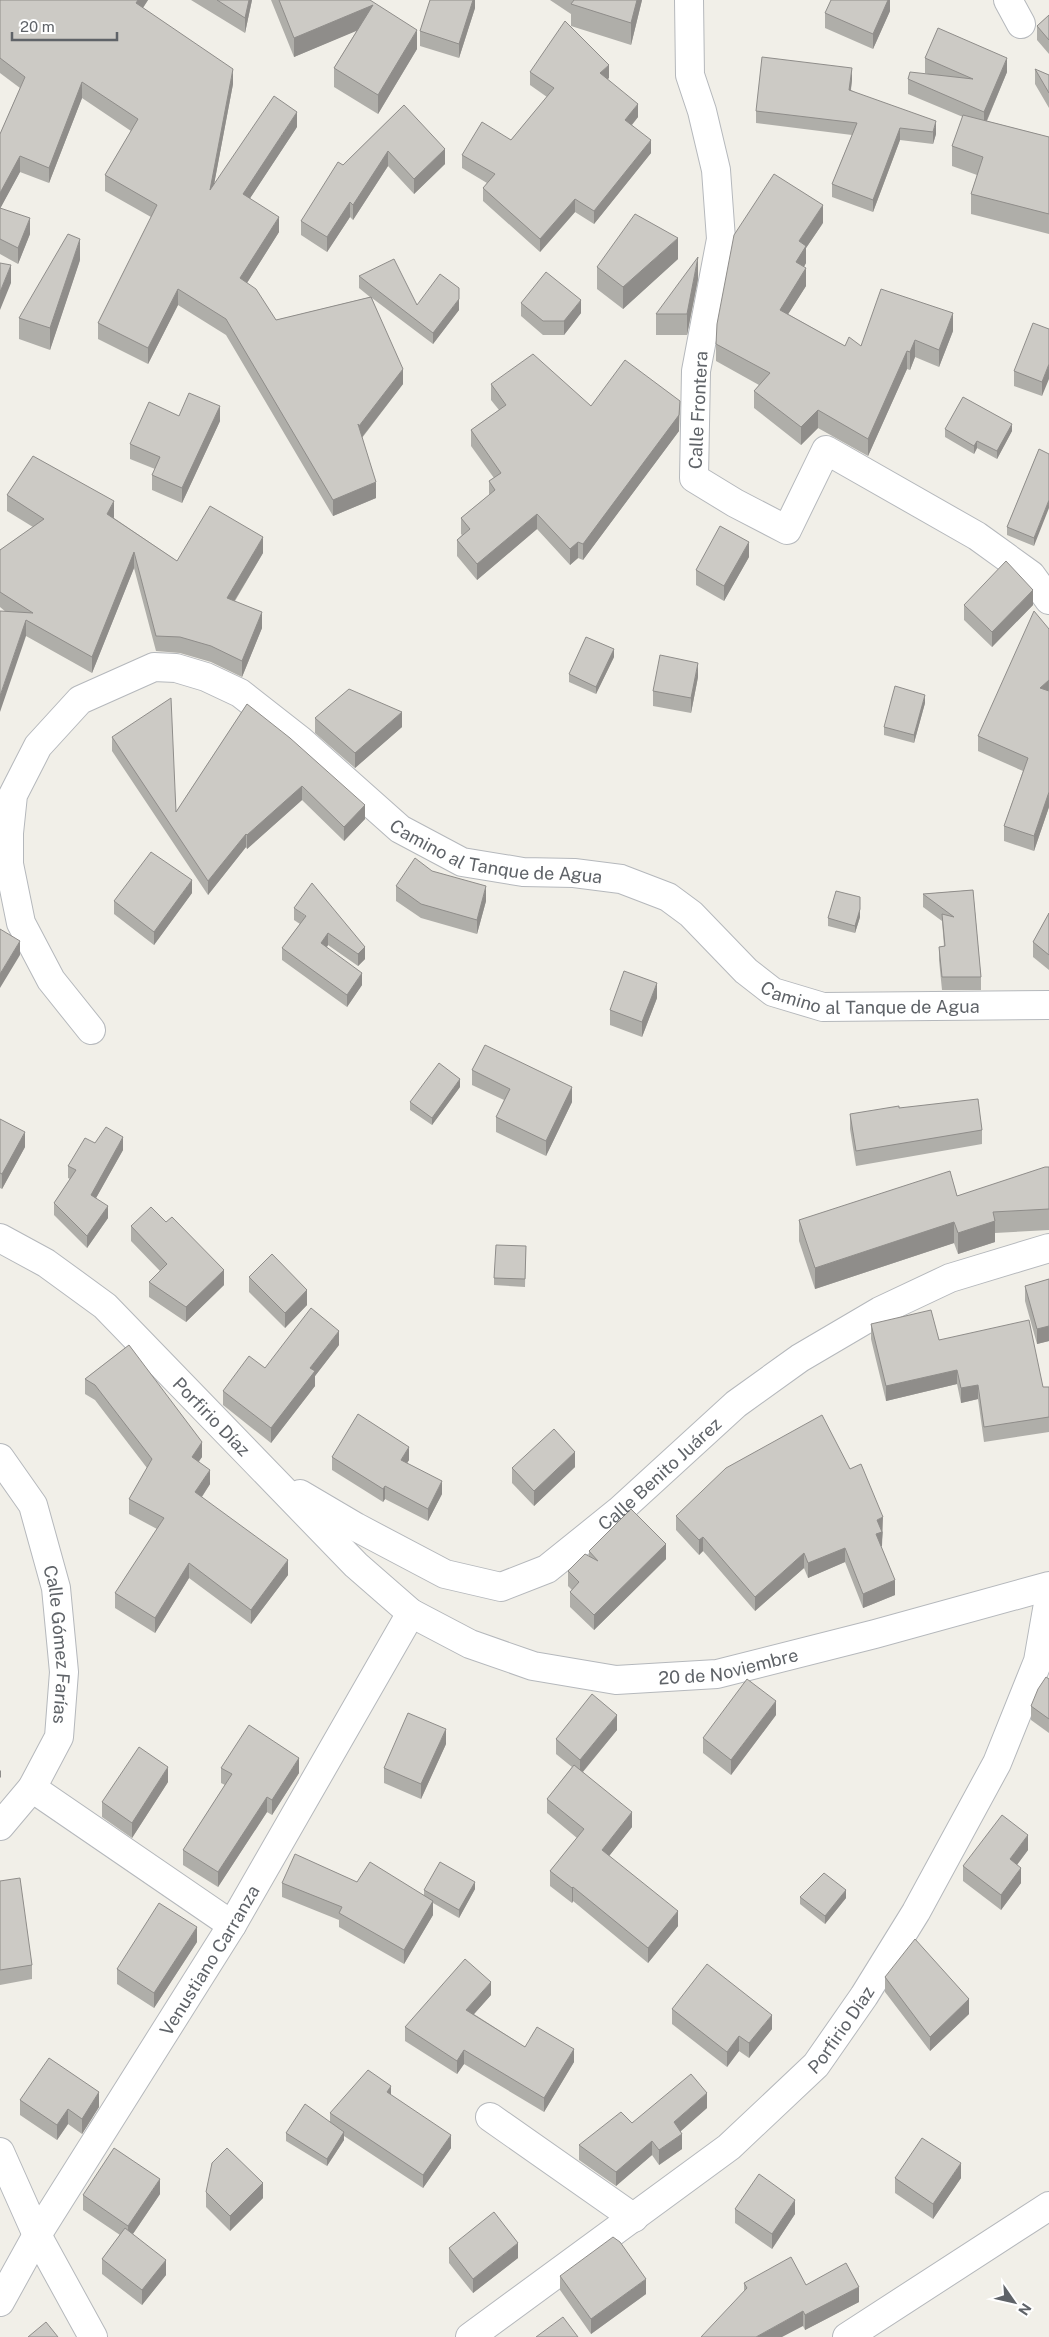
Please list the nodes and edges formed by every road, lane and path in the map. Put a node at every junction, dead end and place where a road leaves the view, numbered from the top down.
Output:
1 (689, 0) edge
2 (1008, 0) edge
3 (1021, 24) dead end
4 (1049, 600) edge
5 (1049, 1005) edge
6 (91, 1030) dead end
7 (0, 1238) edge
8 (1049, 1248) edge
9 (0, 1458) edge
10 (268, 1476) junction
11 (1049, 1586) edge
12 (1049, 1598) edge
13 (411, 1613) junction
14 (32, 1788) junction
15 (0, 1826) edge
16 (232, 1925) junction
17 (490, 2118) dead end
18 (0, 2152) edge
19 (1049, 2206) edge
20 (634, 2218) junction
21 (37, 2235) junction
22 (0, 2302) edge
23 (93, 2337) edge
24 (470, 2337) edge
25 (847, 2337) edge

1 - 4 street, Calle Frontera
2 - 3 street
5 - 6 street, Camino al Tanque de Agua
7 - 10 street, Porfirio Díaz
8 - 10 street, Calle Benito Juárez
9 - 14 street, Calle Gómez Farías
10 - 13 street, Porfirio Díaz
11 - 13 street, 20 de Noviembre
12 - 20 street, Porfirio Díaz
13 - 16 street, Venustiano Carranza
14 - 15 street, Calle Gómez Farías
14 - 16 street
16 - 21 street, Venustiano Carranza
17 - 20 street
18 - 21 street
19 - 25 street
20 - 24 street, Porfirio Díaz
21 - 22 street, Venustiano Carranza
21 - 23 street

